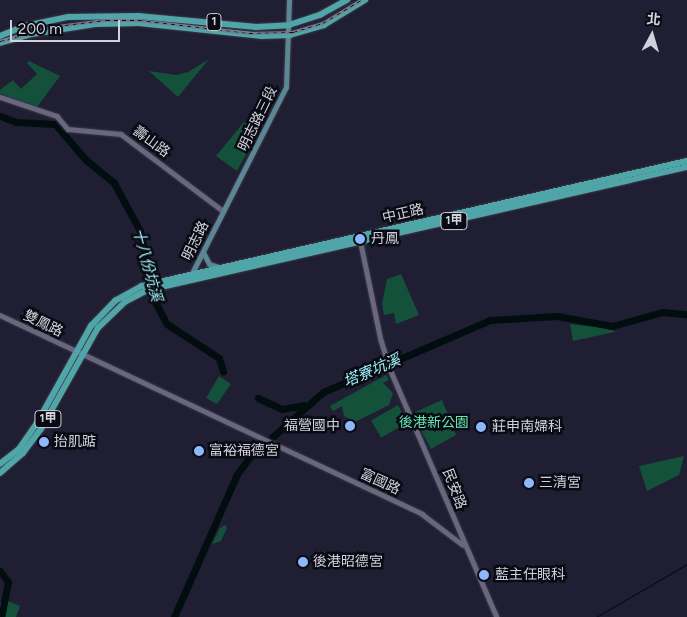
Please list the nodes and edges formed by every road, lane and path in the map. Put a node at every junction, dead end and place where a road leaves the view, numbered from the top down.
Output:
1 (289, 0) edge
2 (347, 0) edge
3 (365, 0) edge
4 (289, 25) junction
5 (290, 35) junction
6 (0, 36) edge
7 (0, 43) edge
8 (0, 97) edge
9 (687, 161) edge
10 (687, 167) edge
11 (223, 211) junction
12 (360, 240) junction
13 (203, 251) junction
14 (219, 267) junction
15 (193, 272) junction
16 (188, 280) junction
17 (150, 286) junction
18 (0, 315) edge
19 (79, 353) junction
20 (21, 451) junction
21 (0, 464) edge
22 (0, 473) edge
23 (463, 545) junction
24 (497, 617) edge

1 - 4 main road, 明志路三段
2 - 4 main road, 1
3 - 5 main road, 1
4 - 5 main road, 明志路三段
4 - 6 main road, 1
5 - 7 main road, 1
5 - 11 main road, 明志路三段
8 - 11 street, 壽山路
9 - 12 main road, 中正路 / 1甲
10 - 12 main road, 中正路 / 1甲
11 - 13 main road, 明志路
12 - 14 main road, 中正路 / 1甲
12 - 16 main road, 中正路 / 1甲
12 - 23 street, 民安路
13 - 14 main road
13 - 15 main road, 明志路
14 - 15 main road, 中正路 / 1甲
15 - 16 main road, 明志路
15 - 17 main road, 中正路 / 1甲
16 - 17 main road, 中正路 / 1甲
17 - 19 main road, 中正路 / 1甲
18 - 19 street, 雙鳳路
19 - 20 main road, 中正路 / 1甲
19 - 23 street, 富國路
20 - 21 main road, 中正路 / 1甲
20 - 22 main road, 中正路 / 1甲
23 - 24 street, 民安路

